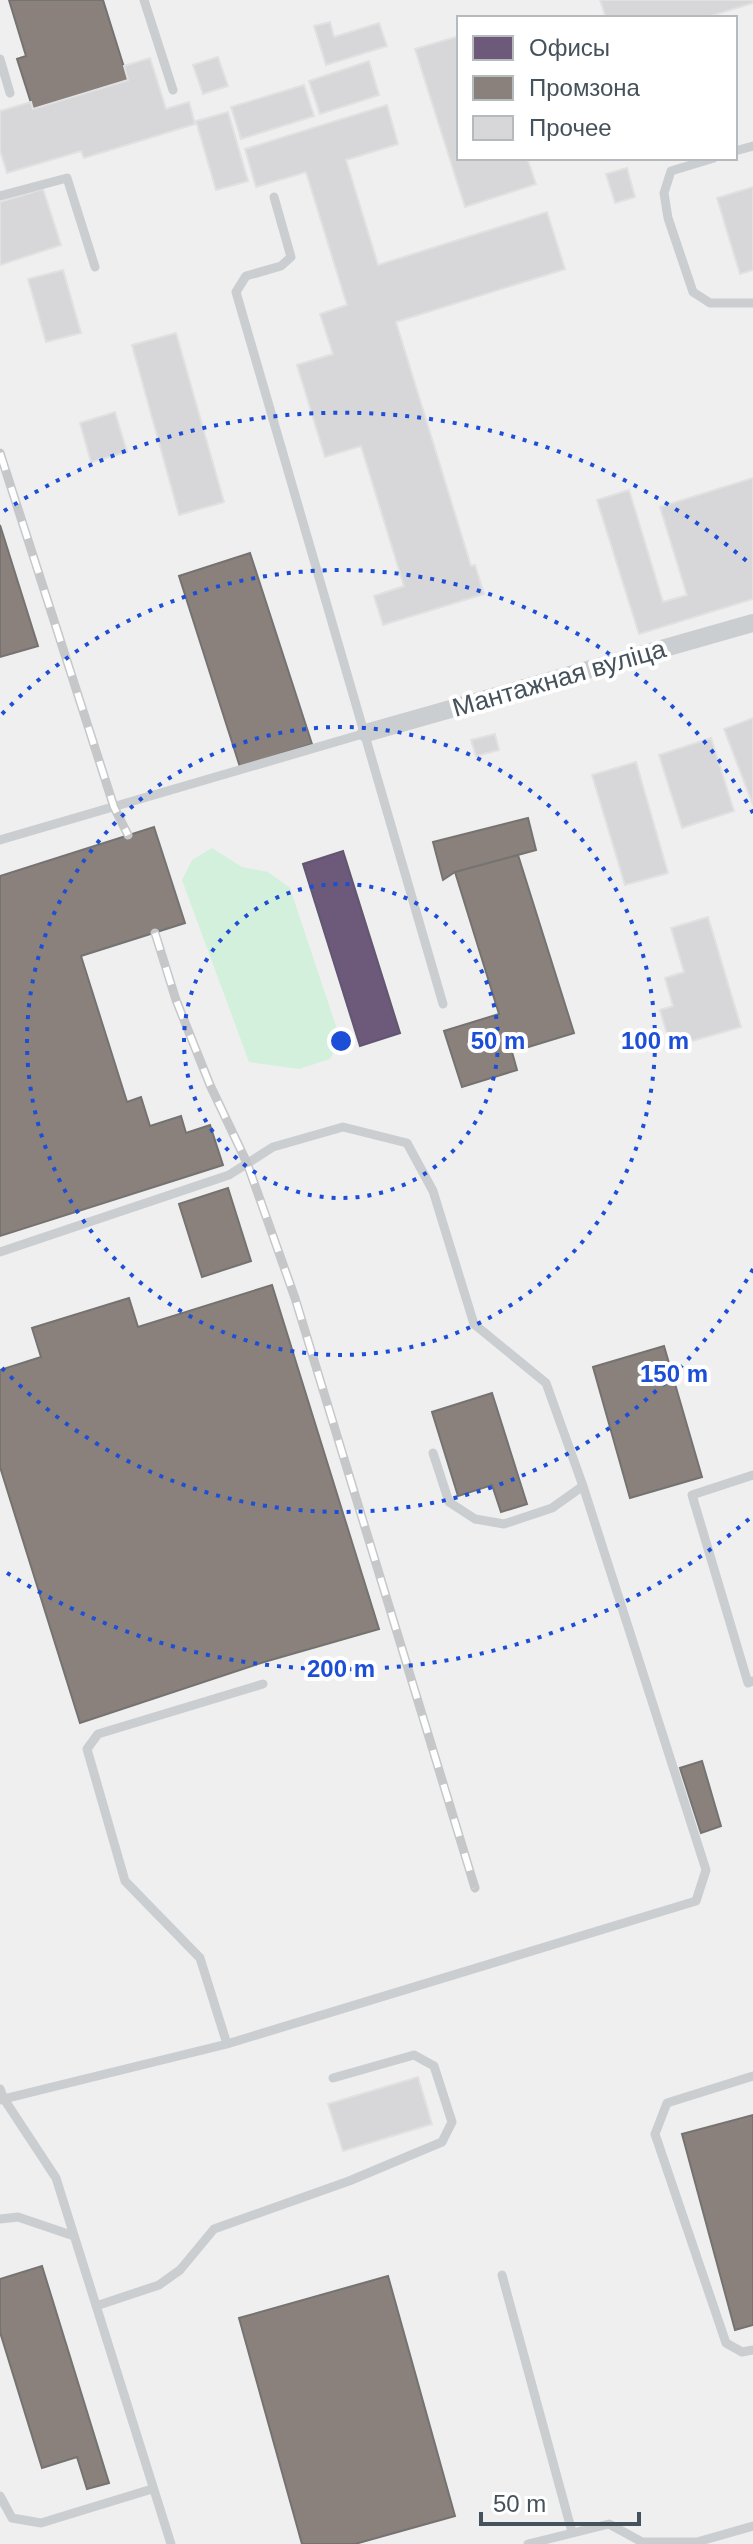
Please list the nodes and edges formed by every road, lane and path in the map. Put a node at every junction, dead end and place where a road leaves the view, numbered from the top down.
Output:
1 (144, 0) edge
2 (0, 59) edge
3 (173, 90) dead end
4 (10, 93) dead end
5 (707, 160) edge
6 (1, 195) edge
7 (274, 197) dead end
8 (95, 267) dead end
9 (753, 303) edge
10 (753, 623) edge
11 (366, 733) junction
12 (0, 840) edge
13 (443, 1004) dead end
14 (0, 1252) edge
15 (433, 1453) dead end
16 (753, 1475) edge
17 (583, 1486) junction
18 (753, 1681) edge
19 (263, 1684) dead end
20 (227, 2044) junction
21 (753, 2076) edge
22 (333, 2078) dead end
23 (0, 2089) edge
24 (2, 2100) edge
25 (0, 2219) edge
26 (74, 2236) junction
27 (502, 2275) dead end
28 (96, 2306) junction
29 (753, 2350) edge
30 (152, 2489) junction
31 (0, 2496) edge
32 (753, 2526) edge
33 (572, 2532) junction
34 (171, 2544) edge
35 (528, 2544) edge

1 - 3 lane
2 - 4 lane
5 - 9 lane
6 - 8 lane
7 - 11 lane
10 - 11 street, Мантажная вуліца
11 - 12 lane
11 - 13 lane
14 - 17 lane
15 - 17 lane
16 - 18 lane
17 - 20 lane
19 - 20 lane
20 - 24 lane
21 - 29 lane
22 - 28 lane
23 - 24 lane
24 - 26 lane
25 - 26 lane
26 - 28 lane
27 - 33 lane
28 - 30 lane
30 - 31 lane
30 - 34 lane
32 - 33 lane
33 - 35 lane

